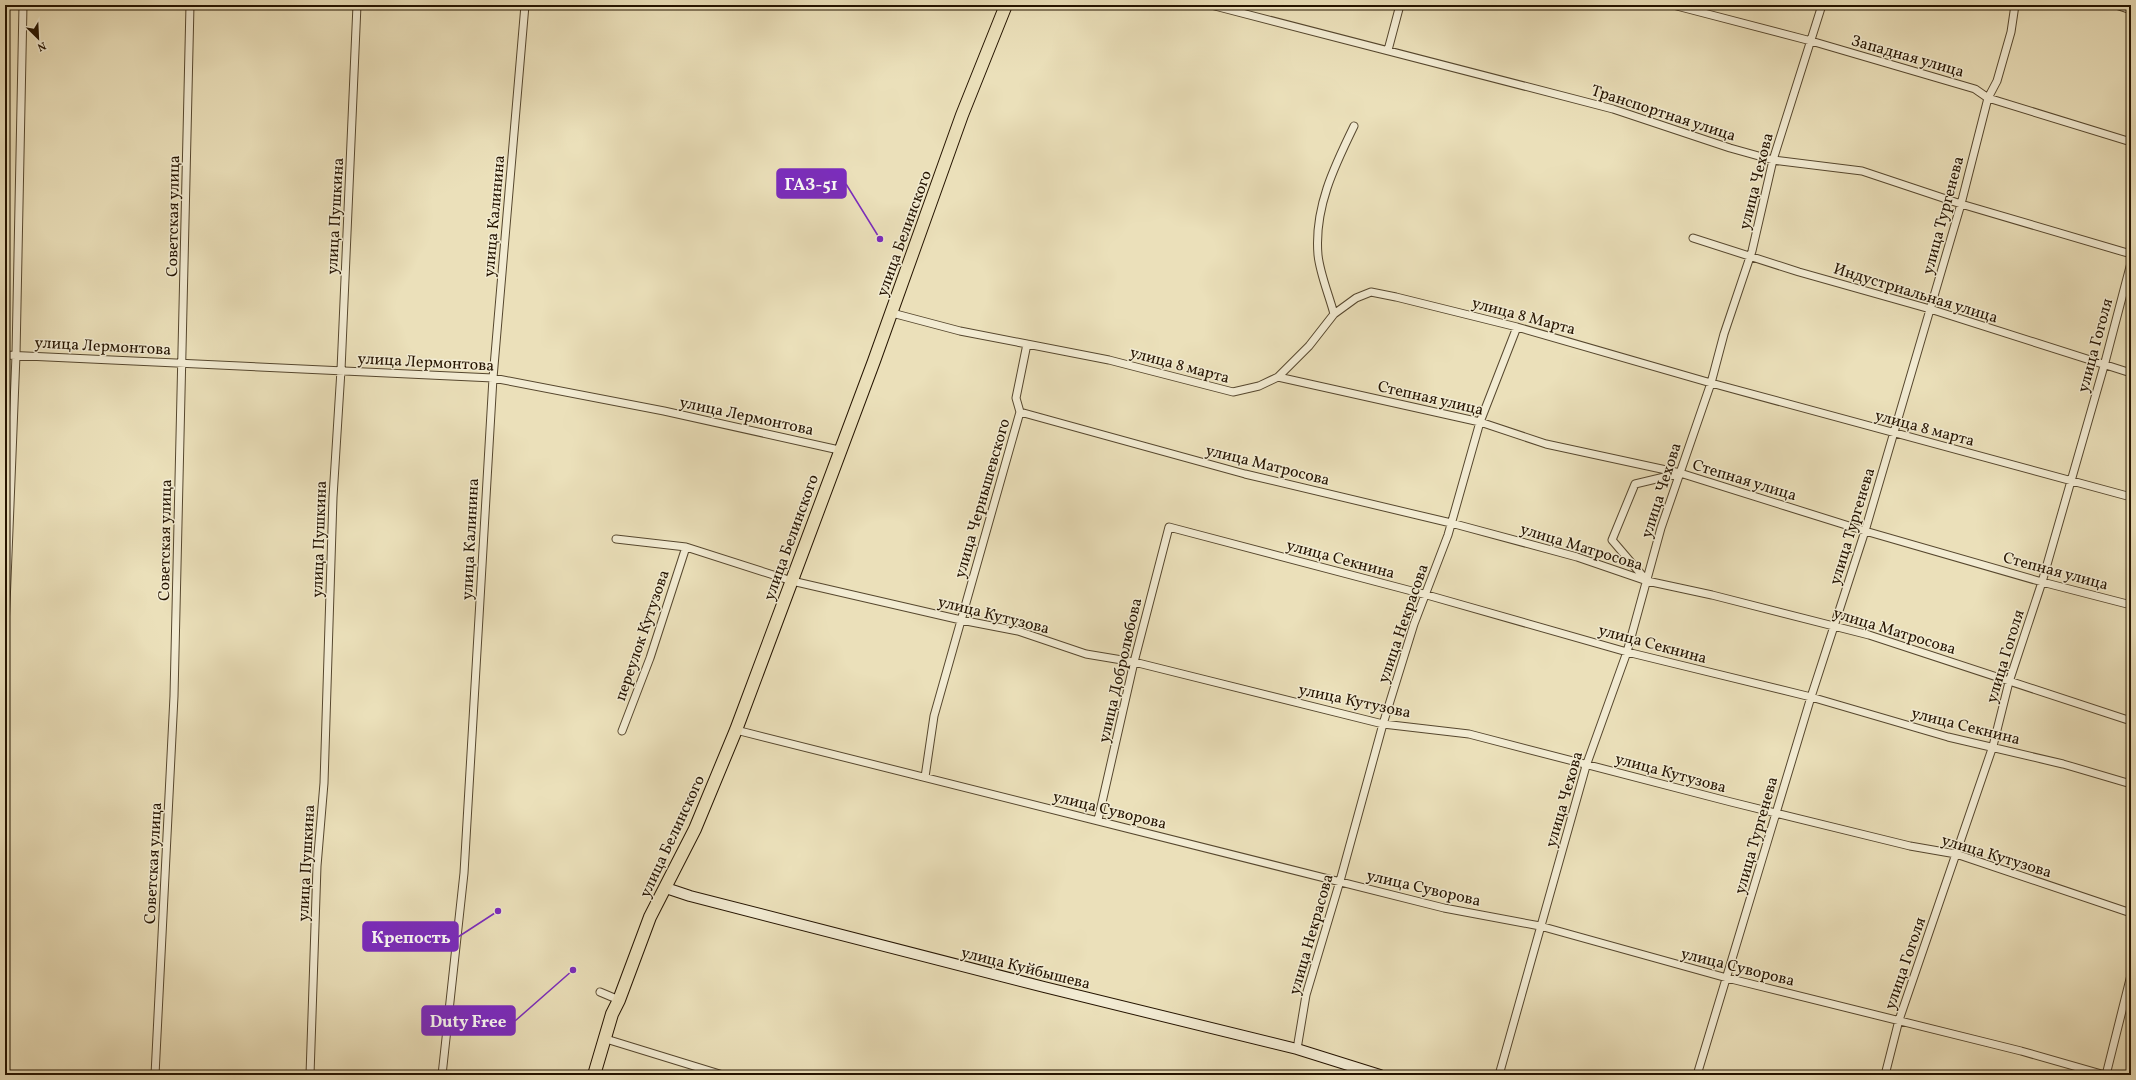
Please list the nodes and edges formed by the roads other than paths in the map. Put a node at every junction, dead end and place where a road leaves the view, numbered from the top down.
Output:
1 (23, 5) edge
2 (190, 5) edge
3 (357, 5) edge
4 (525, 5) edge
5 (1006, 5) edge
6 (1210, 5) edge
7 (1400, 5) edge
8 (1674, 5) edge
9 (1822, 5) edge
10 (2015, 5) edge
11 (2116, 5) edge
12 (2131, 10) edge
13 (1811, 41) junction
14 (1388, 50) junction
15 (1988, 98) junction
16 (1354, 126) dead end
17 (2131, 142) edge
18 (1773, 160) junction
19 (1961, 204) junction
20 (1693, 238) dead end
21 (2131, 254) edge
22 (1750, 256) junction
23 (2131, 263) edge
24 (1930, 309) junction
25 (892, 312) junction
26 (1334, 314) junction
27 (1518, 327) junction
28 (1026, 344) junction
29 (5, 355) edge
30 (16, 355) junction
31 (182, 363) junction
32 (2104, 366) junction
33 (341, 370) junction
34 (2131, 373) edge
35 (1278, 376) junction
36 (493, 378) junction
37 (1711, 383) junction
38 (1020, 412) junction
39 (1480, 422) junction
40 (1893, 432) junction
41 (839, 450) junction
42 (1680, 473) junction
43 (2070, 481) junction
44 (2131, 497) edge
45 (1451, 523) junction
46 (1169, 527) joint
47 (1865, 531) junction
48 (616, 538) dead end
49 (686, 547) junction
50 (792, 581) junction
51 (1647, 581) junction
52 (2042, 582) junction
53 (1426, 595) junction
54 (2131, 605) edge
55 (961, 620) junction
56 (1835, 626) junction
57 (5, 629) edge
58 (1627, 652) junction
59 (1134, 662) junction
60 (2009, 682) junction
61 (1811, 697) junction
62 (2131, 721) edge
63 (1383, 724) junction
64 (736, 730) junction
65 (622, 731) dead end
66 (1993, 746) junction
67 (1586, 766) junction
68 (925, 777) junction
69 (2131, 784) edge
70 (1776, 813) junction
71 (1098, 820) junction
72 (1956, 854) junction
73 (1340, 881) junction
74 (666, 888) junction
75 (2131, 914) edge
76 (1540, 926) junction
77 (2131, 975) edge
78 (1727, 978) junction
79 (600, 992) dead end
80 (619, 1000) junction
81 (1899, 1020) junction
82 (606, 1039) junction
83 (1297, 1049) junction
84 (155, 1075) edge
85 (310, 1075) edge
86 (442, 1075) edge
87 (594, 1075) edge
88 (723, 1075) edge
89 (1380, 1075) edge
90 (1499, 1075) edge
91 (1697, 1075) edge
92 (1885, 1075) edge
93 (2106, 1075) edge

1 - 30 street
2 - 31 street, Советская улица
3 - 33 street, улица Пушкина
4 - 36 street, улица Калинина
5 - 25 main road, улица Белинского
6 - 14 street, Транспортная улица
7 - 14 street
8 - 13 street, Западная улица
9 - 13 street, улица Чехова
10 - 15 street, улица Тургенева
11 - 12 street
13 - 15 street, Западная улица
13 - 18 street, улица Чехова
14 - 18 street, Транспортная улица
15 - 17 street, Западная улица
15 - 19 street, улица Тургенева
16 - 26 street
18 - 19 street, Транспортная улица
18 - 22 street, улица Чехова
19 - 21 street, Транспортная улица
19 - 24 street, улица Тургенева
20 - 22 street, Индустриальная улица
22 - 24 street, Индустриальная улица
22 - 37 street, улица Чехова
23 - 32 street, улица Гоголя
24 - 32 street, Индустриальная улица
24 - 40 street, улица Тургенева
25 - 28 street, улица 8 марта
25 - 41 main road, улица Белинского
26 - 27 street, улица 8 Марта
26 - 35 street, улица 8 марта
27 - 37 street, улица 8 Марта
27 - 39 street, улица Некрасова
28 - 35 street, улица 8 марта
28 - 38 street
29 - 30 street, улица Лермонтова
30 - 31 street, улица Лермонтова
30 - 57 street
31 - 33 street, улица Лермонтова
31 - 84 street, Советская улица
32 - 34 street, Индустриальная улица
32 - 43 street, улица Гоголя
33 - 36 street, улица Лермонтова
33 - 85 street, улица Пушкина
35 - 39 street, Степная улица
36 - 41 street, улица Лермонтова
36 - 86 street, улица Калинина
37 - 40 street, улица 8 марта
37 - 42 street, улица Чехова
38 - 45 street, улица Матросова
38 - 55 street, улица Чернышевского
39 - 42 street, Степная улица
39 - 45 street, улица Некрасова
40 - 43 street, улица 8 марта
40 - 47 street, улица Тургенева
41 - 50 main road, улица Белинского
42 - 47 street, Степная улица
42 - 51 street, улица Чехова
42 - 51 street
43 - 44 street, улица 8 марта
43 - 52 street, улица Гоголя
45 - 51 street, улица Матросова
45 - 53 street, улица Некрасова
46 - 53 street, улица Секнина
46 - 59 street, улица Добролюбова
47 - 52 street, Степная улица
47 - 56 street, улица Тургенева
48 - 49 street, улица Кутузова
49 - 50 street, улица Кутузова
49 - 65 street, переулок Кутузова
50 - 55 street, улица Кутузова
50 - 64 main road, улица Белинского
51 - 56 street, улица Матросова
51 - 58 street, улица Чехова
52 - 54 street, Степная улица
52 - 60 street, улица Гоголя
53 - 58 street, улица Секнина
53 - 63 street, улица Некрасова
55 - 59 street, улица Кутузова
55 - 68 street, улица Чернышевского
56 - 60 street, улица Матросова
56 - 61 street, улица Тургенева
58 - 61 street, улица Секнина
58 - 67 street, улица Чехова
59 - 63 street, улица Кутузова
59 - 71 street, улица Добролюбова
60 - 62 street, улица Матросова
60 - 66 street, улица Гоголя
61 - 66 street, улица Секнина
61 - 70 street, улица Тургенева
63 - 67 street, улица Кутузова
63 - 73 street, улица Некрасова
64 - 68 street, улица Суворова
64 - 74 main road, улица Белинского
66 - 69 street, улица Секнина
66 - 72 street, улица Гоголя
67 - 70 street, улица Кутузова
67 - 76 street, улица Чехова
68 - 71 street, улица Суворова
70 - 72 street, улица Кутузова
70 - 78 street, улица Тургенева
71 - 73 street, улица Суворова
72 - 75 street, улица Кутузова
72 - 81 street, улица Гоголя
73 - 76 street, улица Суворова
73 - 83 street, улица Некрасова
74 - 80 main road, улица Белинского
74 - 83 main road, улица Куйбышева
76 - 78 street, улица Суворова
76 - 90 street, улица Чехова
77 - 93 street
78 - 81 street, улица Суворова
78 - 91 street, улица Тургенева
79 - 80 street
80 - 82 main road, улица Белинского
81 - 92 street, улица Гоголя
81 - 93 street, улица Суворова
82 - 87 main road, улица Белинского
82 - 88 street
83 - 89 main road, улица Куйбышева

